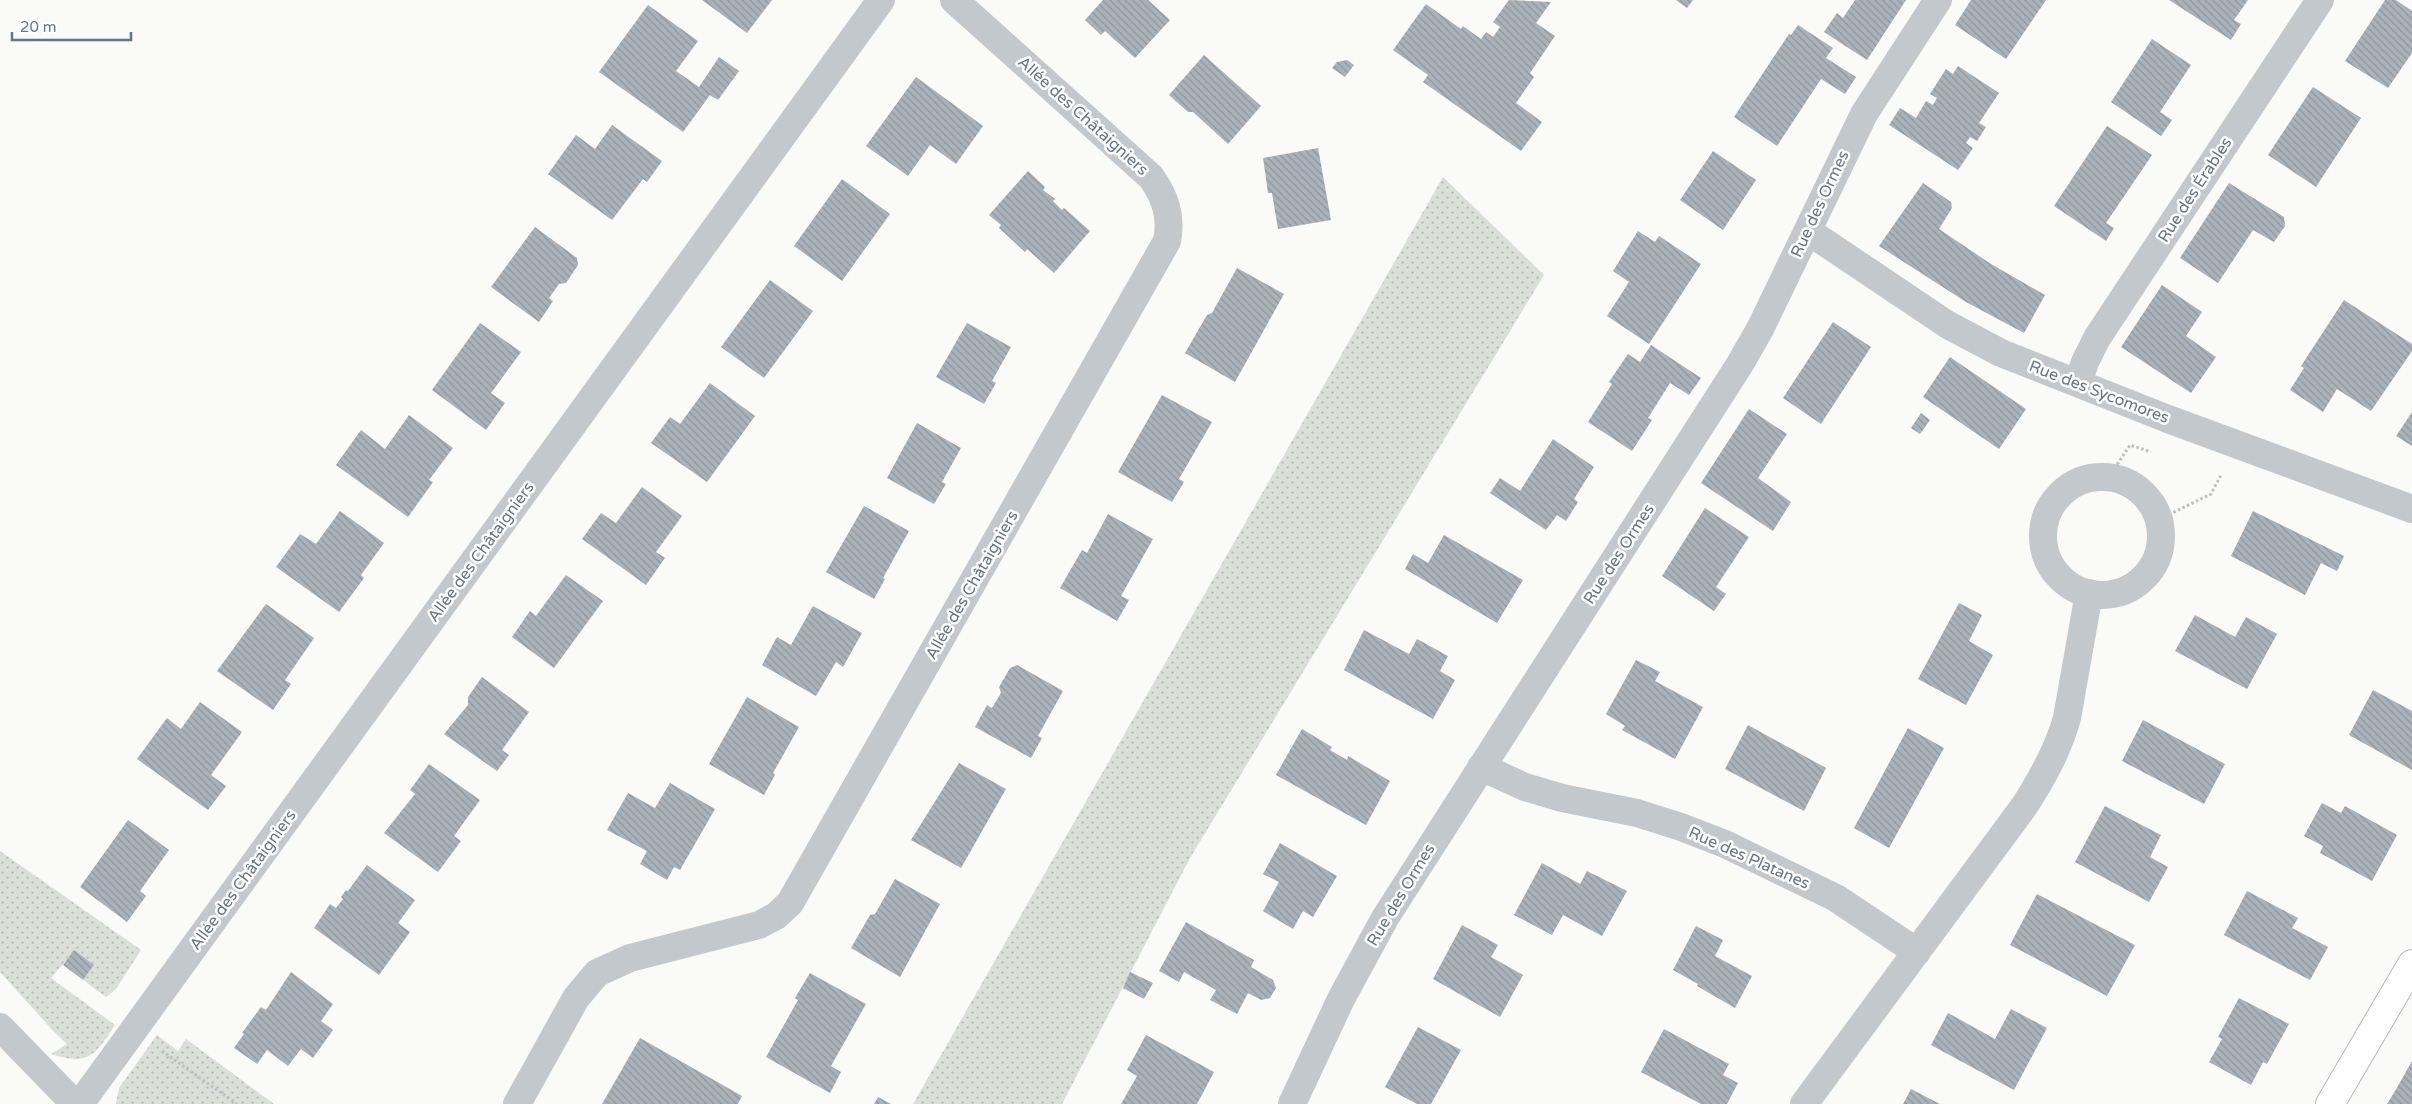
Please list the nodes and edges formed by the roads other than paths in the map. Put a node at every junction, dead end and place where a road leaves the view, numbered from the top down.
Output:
1 (881, 0) edge
2 (954, 0) edge
3 (1938, 0) edge
4 (2320, 0) edge
5 (1808, 231) junction
6 (2078, 383) junction
7 (2412, 509) edge
8 (2089, 593) junction
9 (1481, 767) junction
10 (1917, 952) junction
11 (2412, 964) edge
12 (0, 1027) edge
13 (76, 1104) edge
14 (80, 1104) edge
15 (517, 1104) edge
16 (1292, 1104) edge
17 (1804, 1104) edge
18 (2330, 1104) edge

1 - 14 street, Allée des Châtaigniers
2 - 15 street, Allée des Châtaigniers
3 - 5 street, Rue des Ormes
4 - 6 street, Rue des Érables
5 - 6 street, Rue des Sycomores
5 - 9 street, Rue des Ormes
6 - 7 street, Rue des Sycomores
8 - 8 street
8 - 10 street
9 - 10 street, Rue des Platanes
9 - 16 street, Rue des Ormes
10 - 17 street
11 - 18 main road
12 - 13 street

